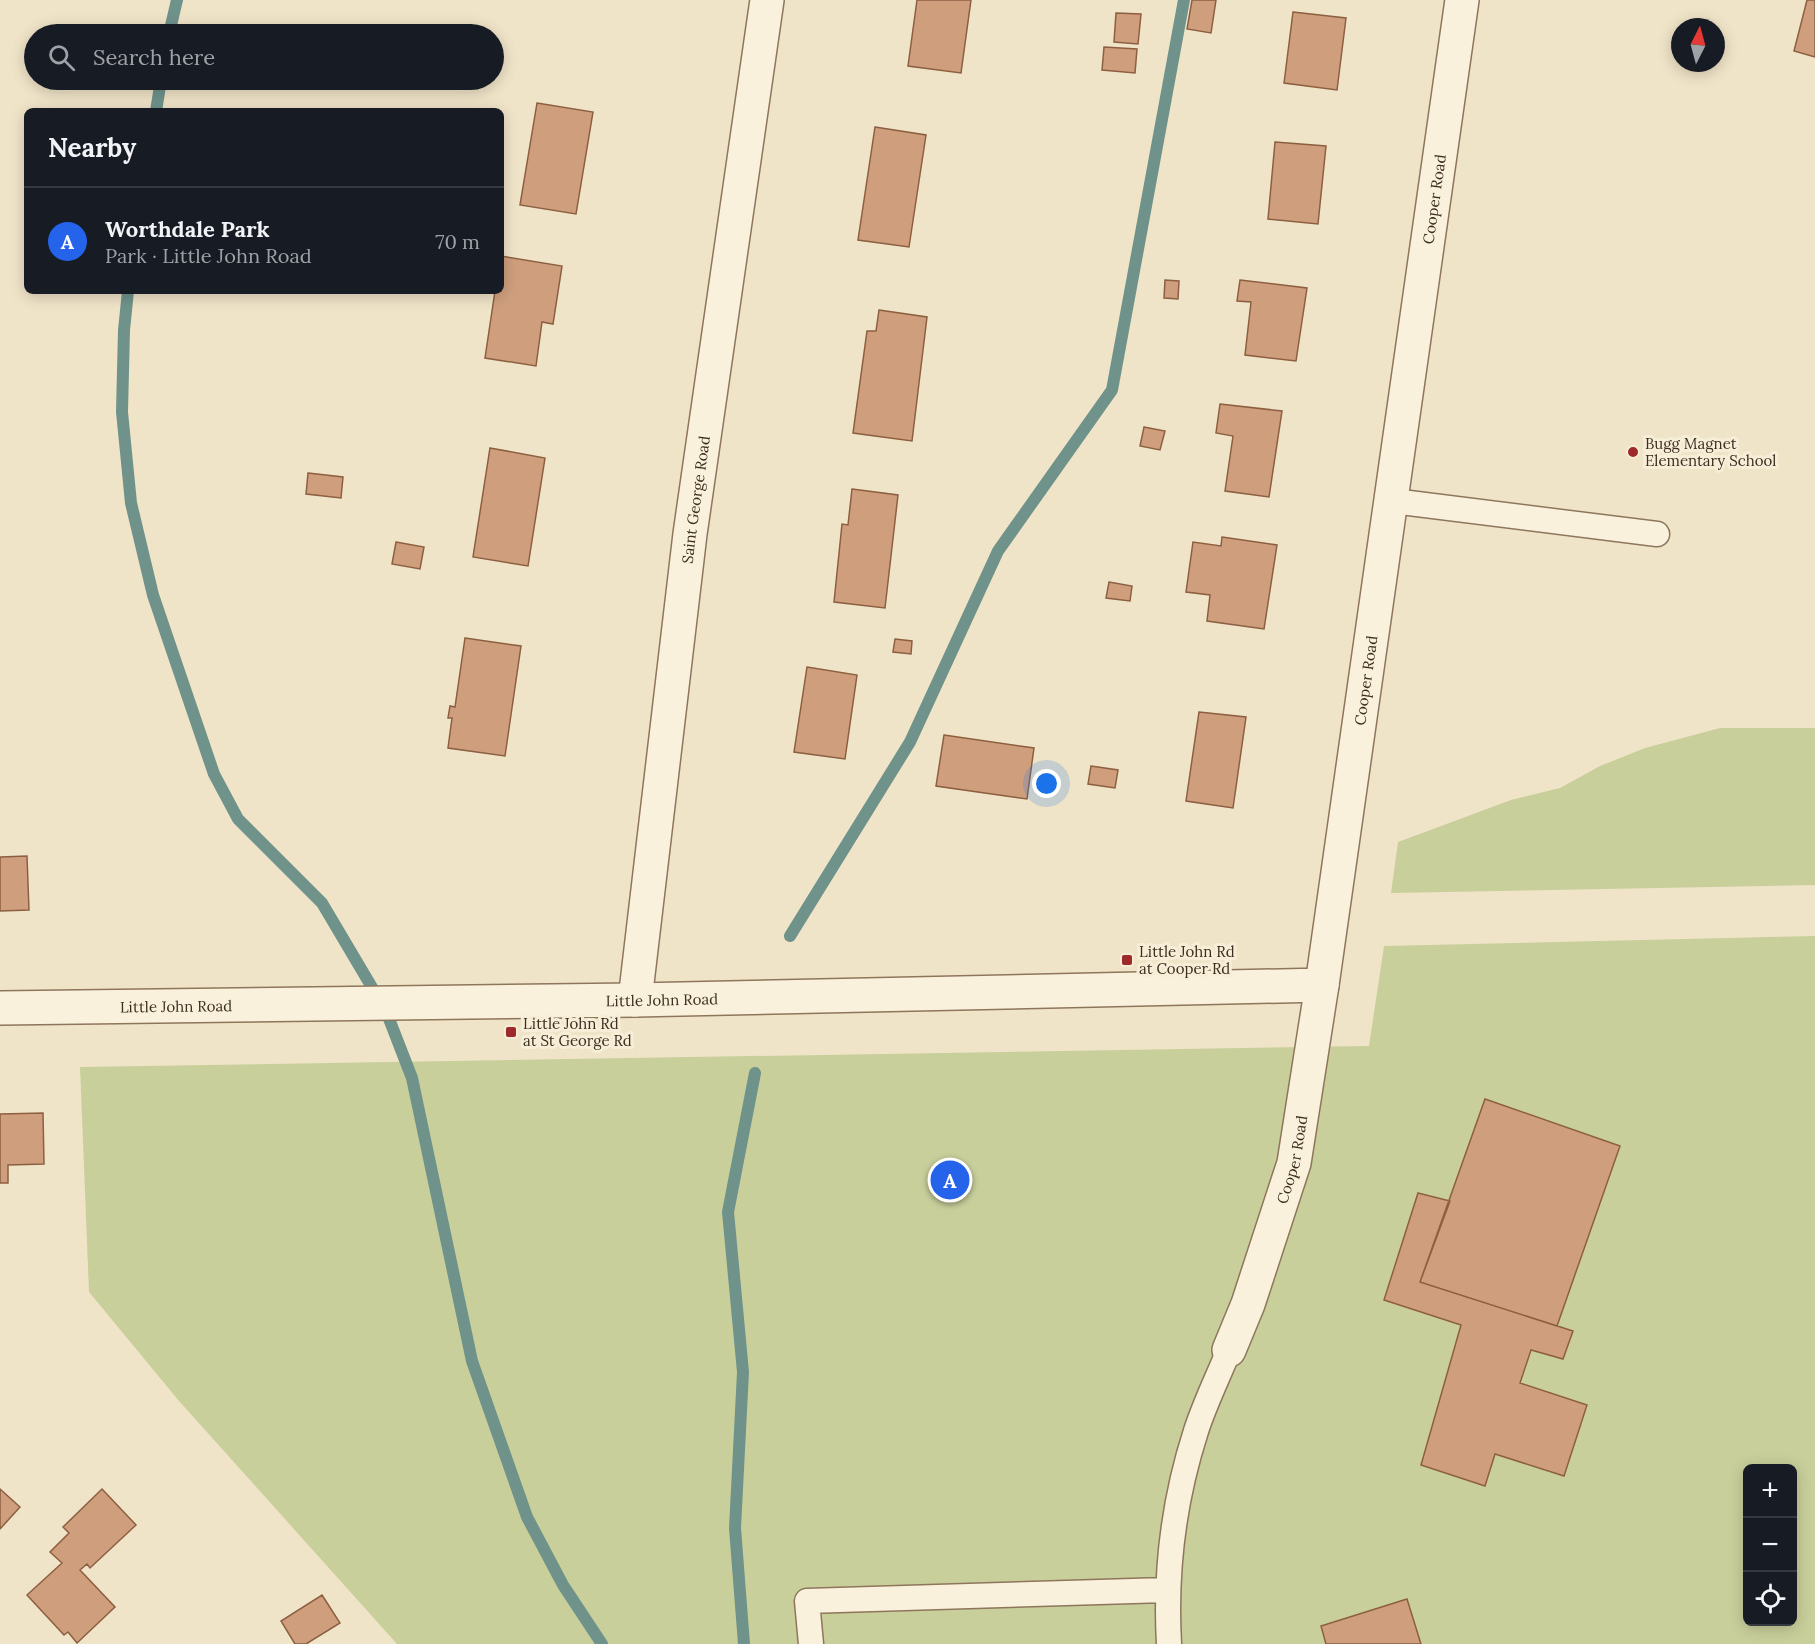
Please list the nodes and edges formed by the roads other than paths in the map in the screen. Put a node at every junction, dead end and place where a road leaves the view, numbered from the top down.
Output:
1 (768, 0) edge
2 (1462, 0) edge
3 (1393, 501) junction
4 (1656, 534) dead end
5 (1322, 985) junction
6 (635, 1000) junction
7 (0, 1008) edge
8 (1229, 1350) joint
9 (1166, 1590) junction
10 (811, 1644) edge
11 (1169, 1644) edge

1 - 6 street, Saint George Road
2 - 3 street, Cooper Road
3 - 4 lane
3 - 5 street, Cooper Road
5 - 6 street, Little John Road
5 - 8 street, Cooper Road
6 - 7 street, Little John Road
8 - 9 lane
9 - 10 lane
9 - 11 lane

